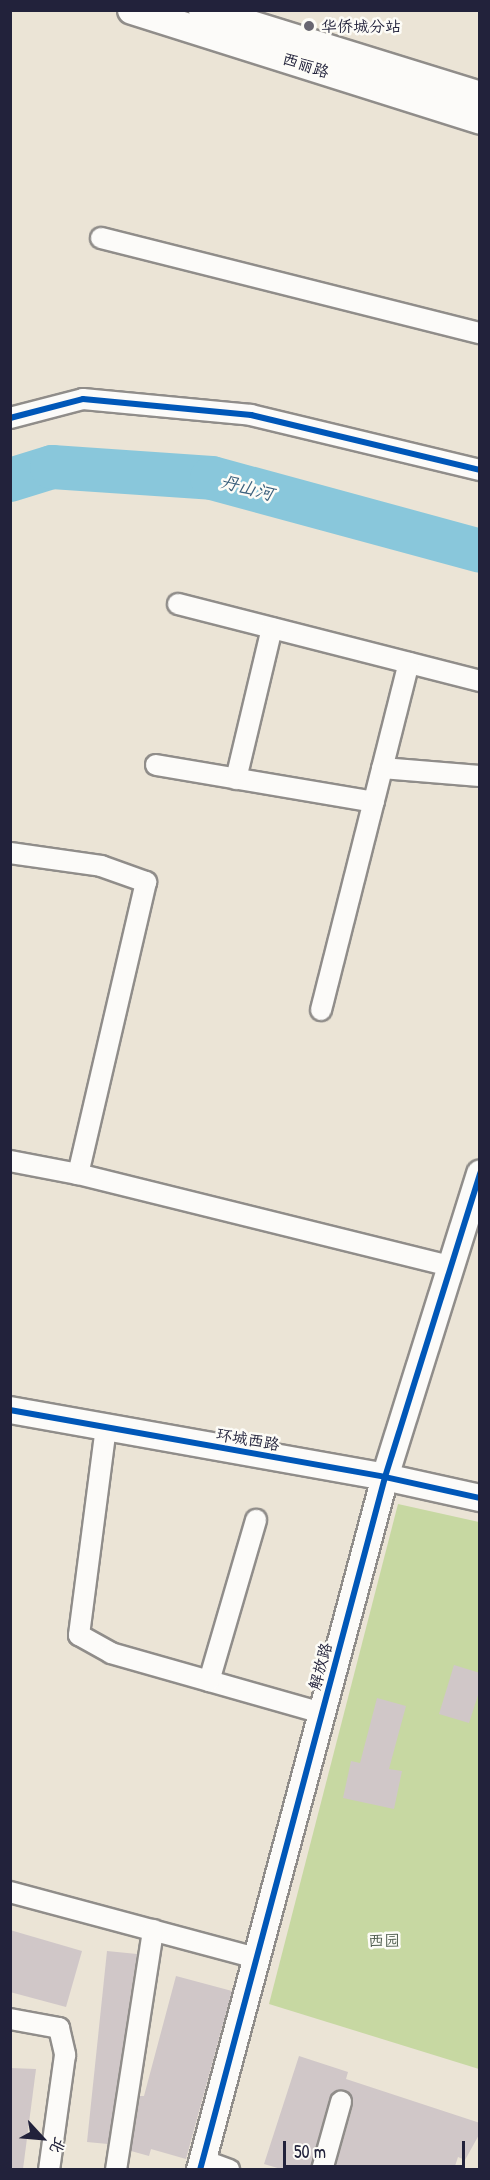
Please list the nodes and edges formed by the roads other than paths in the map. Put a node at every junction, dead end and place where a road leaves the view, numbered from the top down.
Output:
1 (132, 10) edge
2 (177, 17) edge
3 (211, 17) edge
4 (480, 96) edge
5 (480, 120) edge
6 (100, 238) dead end
7 (480, 333) edge
8 (10, 418) edge
9 (480, 470) edge
10 (178, 604) dead end
11 (273, 628) junction
12 (409, 663) junction
13 (480, 681) edge
14 (156, 765) dead end
15 (382, 768) junction
16 (480, 776) edge
17 (236, 779) junction
18 (374, 802) junction
19 (10, 853) edge
20 (321, 1010) dead end
21 (10, 1161) edge
22 (480, 1173) edge
23 (78, 1174) junction
24 (451, 1266) junction
25 (10, 1410) edge
26 (106, 1427) junction
27 (385, 1477) junction
28 (480, 1498) edge
29 (256, 1521) dead end
30 (209, 1681) junction
31 (321, 1713) junction
32 (10, 1892) edge
33 (153, 1930) junction
34 (256, 1958) junction
35 (10, 2019) edge
36 (341, 2102) dead end
37 (201, 2165) edge
38 (49, 2169) edge
39 (116, 2169) edge
40 (229, 2169) edge
41 (322, 2169) edge

1 - 2 main road, 西丽路
2 - 3 main road, 西丽路
3 - 4 main road, 西丽路
3 - 5 main road, 西丽路
6 - 7 street
8 - 9 street
10 - 11 street
11 - 12 street
11 - 17 street
12 - 13 street
12 - 15 street
14 - 17 street
15 - 16 street
15 - 18 street
17 - 18 street
18 - 20 street
19 - 23 street
21 - 23 street
22 - 24 street, 解放路
23 - 24 street
24 - 27 street, 解放路
25 - 26 street, 环城西路
26 - 27 street, 环城西路
26 - 30 street
27 - 28 street, 环城西路
27 - 31 street, 解放路
29 - 30 street
30 - 31 street
31 - 34 street, 解放路
32 - 33 street
33 - 34 street
33 - 39 street
34 - 37 street, 解放路
35 - 38 street
36 - 41 street
37 - 40 street

